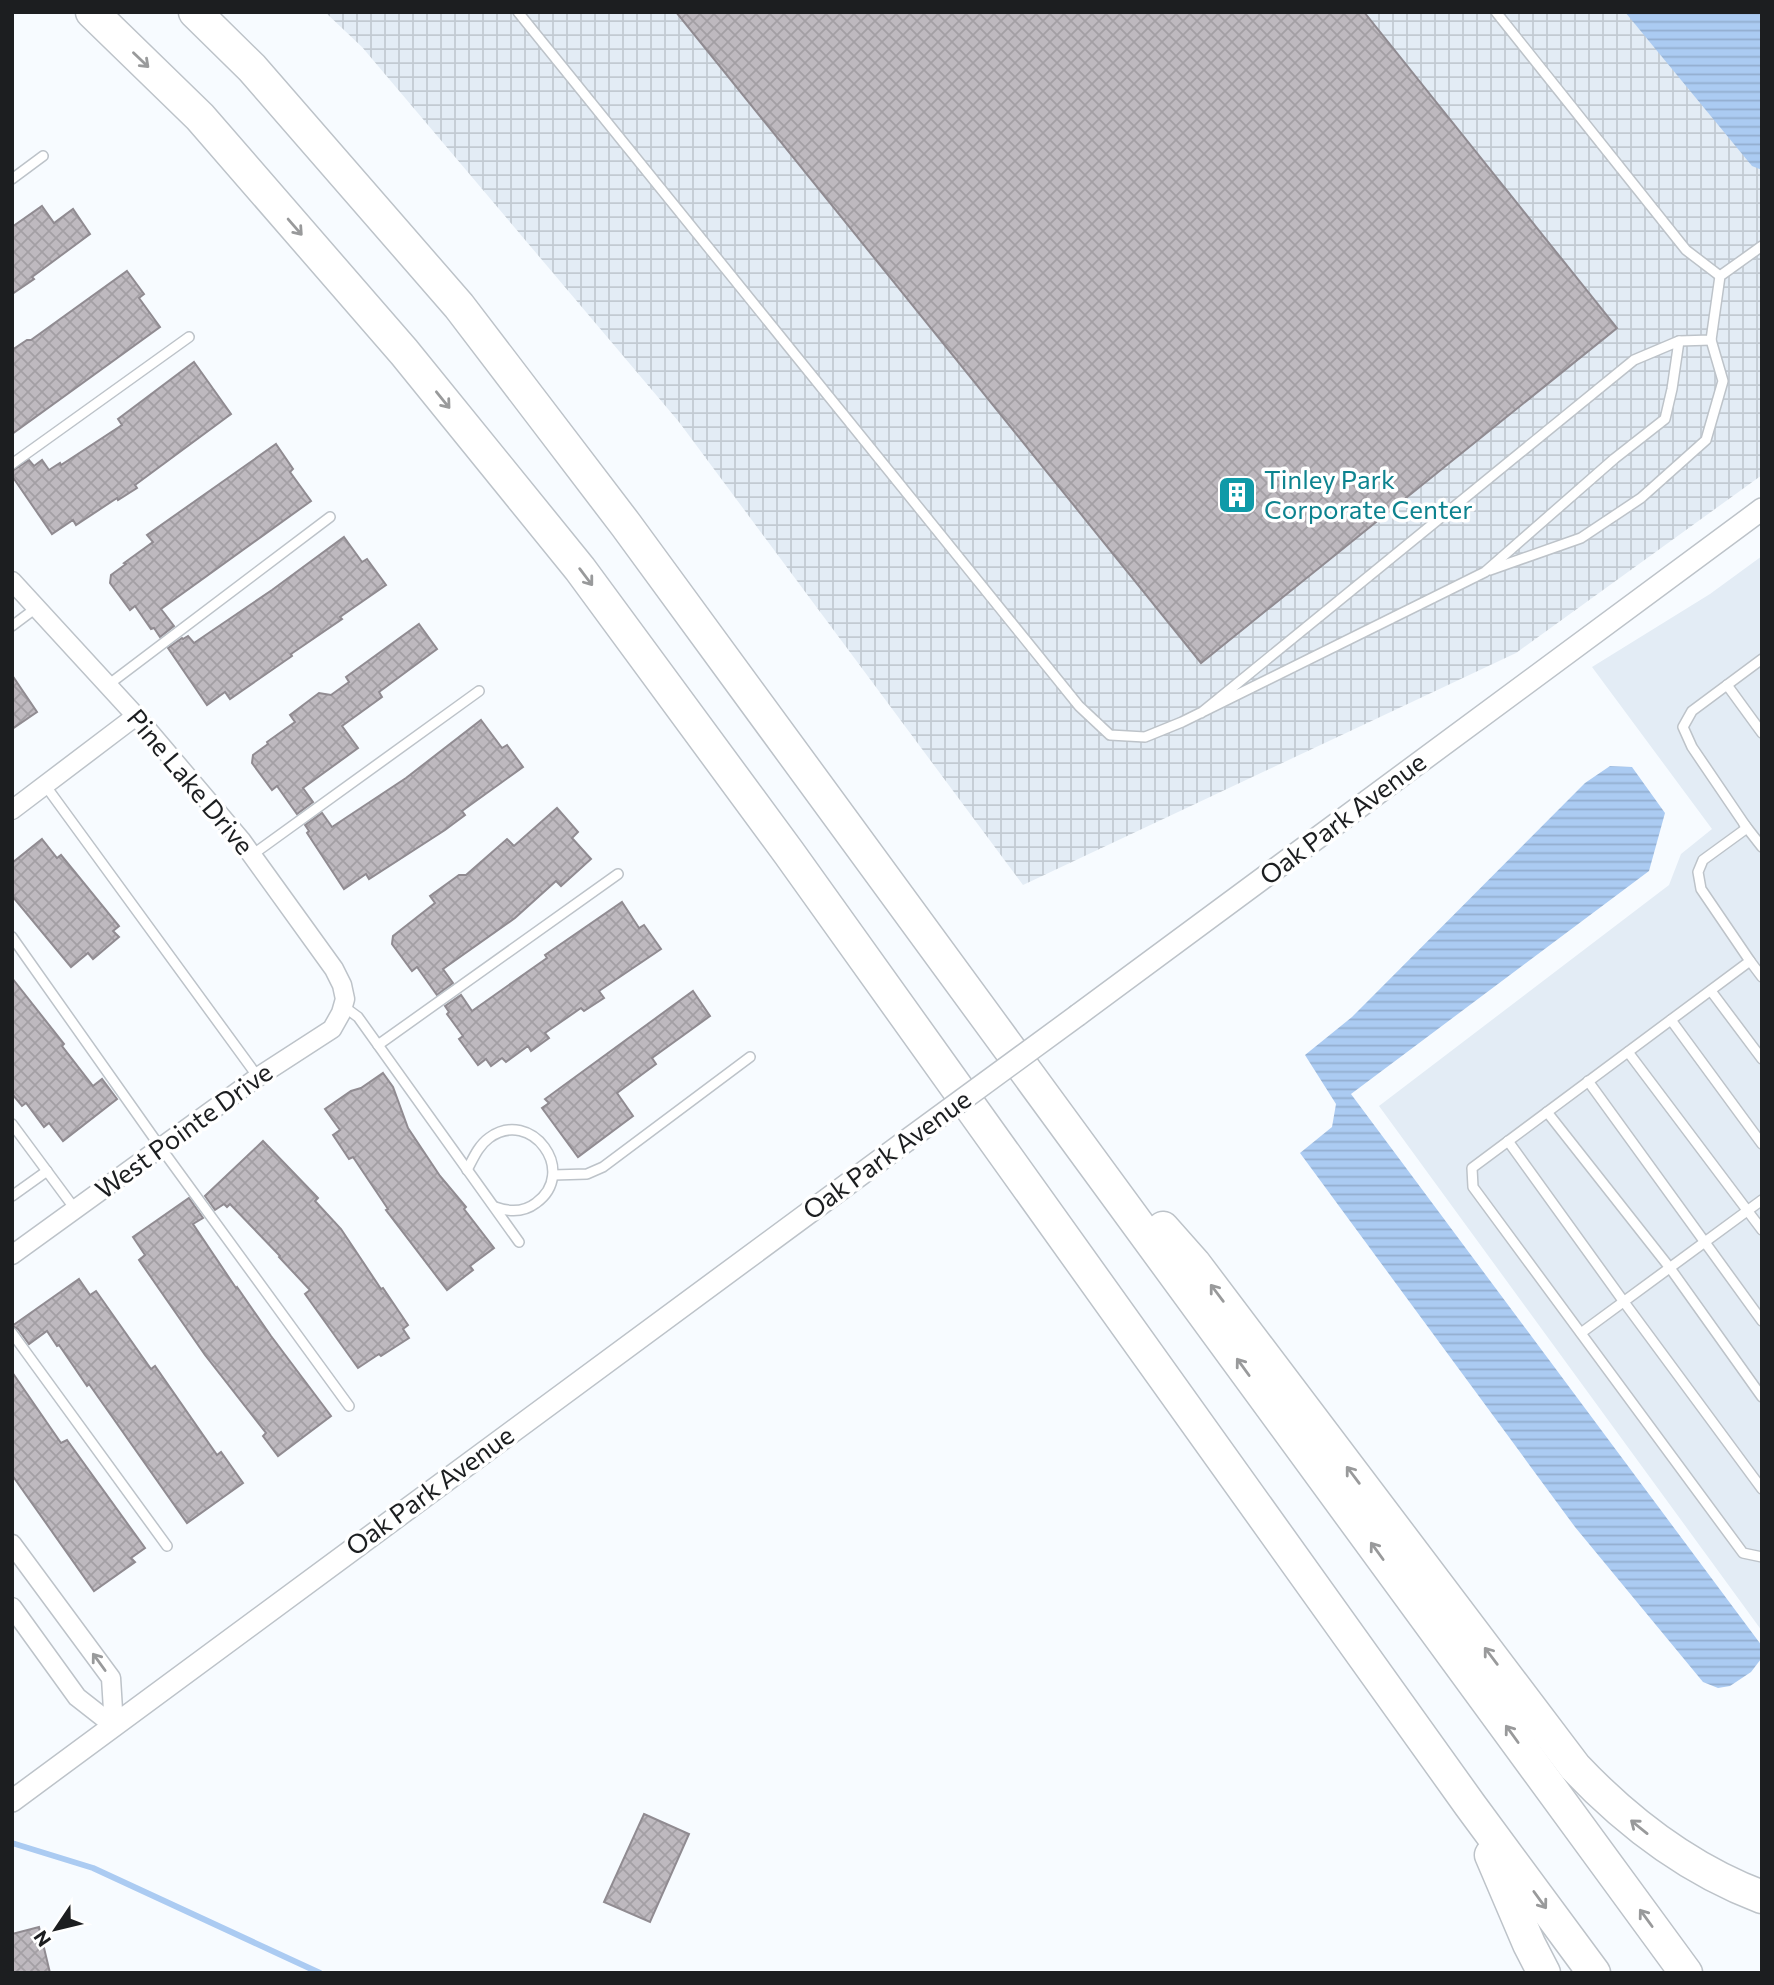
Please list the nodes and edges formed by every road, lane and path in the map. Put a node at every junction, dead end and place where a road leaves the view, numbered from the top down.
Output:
1 (92, 12) edge
2 (195, 12) edge
3 (518, 12) edge
4 (1496, 12) edge
5 (43, 156) dead end
6 (12, 179) edge
7 (1762, 246) edge
8 (1720, 276) junction
9 (189, 337) dead end
10 (1711, 340) junction
11 (1679, 341) junction
12 (12, 464) edge
13 (1762, 509) edge
14 (330, 517) dead end
15 (1485, 572) junction
16 (12, 581) edge
17 (36, 608) junction
18 (12, 626) edge
19 (1762, 659) edge
20 (108, 685) junction
21 (1727, 685) junction
22 (479, 691) dead end
23 (1201, 713) junction
24 (136, 716) junction
25 (1762, 733) edge
26 (45, 785) junction
27 (12, 810) edge
28 (1743, 823) junction
29 (1762, 847) edge
30 (251, 855) junction
31 (618, 874) dead end
32 (12, 937) edge
33 (1750, 961) junction
34 (1762, 977) edge
35 (1711, 990) junction
36 (344, 1003) junction
37 (1671, 1020) junction
38 (378, 1045) junction
39 (1628, 1052) junction
40 (750, 1057) dead end
41 (1762, 1059) edge
42 (258, 1077) junction
43 (1588, 1082) junction
44 (1044, 1095) junction
45 (1547, 1112) junction
46 (12, 1124) edge
47 (1508, 1141) junction
48 (1762, 1144) edge
49 (160, 1148) junction
50 (467, 1170) junction
51 (47, 1171) junction
52 (553, 1175) junction
53 (12, 1196) edge
54 (1762, 1200) edge
55 (493, 1206) junction
56 (75, 1209) junction
57 (1748, 1210) junction
58 (1762, 1230) edge
59 (519, 1242) dead end
60 (1704, 1243) junction
61 (12, 1255) edge
62 (1670, 1268) junction
63 (1624, 1302) junction
64 (1762, 1321) edge
65 (12, 1333) edge
66 (1581, 1333) junction
67 (1762, 1397) edge
68 (349, 1406) dead end
69 (1762, 1489) edge
70 (12, 1544) edge
71 (167, 1546) dead end
72 (1762, 1557) edge
73 (12, 1607) edge
74 (114, 1726) junction
75 (13, 1801) edge
76 (1471, 1805) junction
77 (1762, 1897) edge
78 (1545, 1973) edge
79 (1594, 1973) edge
80 (1686, 1973) edge

1 -> 76 highway
2 - 44 highway
3 - 23 lane
4 - 8 lane
5 - 6 lane
7 - 8 lane
8 - 10 lane
9 - 12 lane
10 - 11 lane
10 - 15 lane
11 - 15 lane
11 - 23 lane
13 - 74 street, Oak Park Avenue, bridge
14 - 20 lane
15 - 23 lane
16 - 17 street, Pine Lake Drive
17 - 18 lane
17 - 20 street, Pine Lake Drive
19 - 21 lane
20 - 24 street, Pine Lake Drive
21 - 25 lane
21 - 28 lane
22 - 30 lane
24 - 26 street
24 - 30 street, Pine Lake Drive
26 - 27 street
26 - 42 lane
28 - 29 lane
28 - 33 lane
30 - 36 street, Pine Lake Drive
31 - 38 lane
32 - 49 lane
33 - 34 lane
33 - 35 lane
35 - 37 lane
35 - 41 lane
36 - 38 lane
36 - 42 street, West Pointe Drive
37 - 39 lane
37 - 48 lane
38 - 50 lane
39 - 43 lane
39 - 57 lane
40 - 52 lane
42 - 49 street, West Pointe Drive
43 - 45 lane
43 - 60 lane
77 -> 44 highway
80 -> 44 highway
45 - 47 lane
45 - 62 lane
46 - 51 lane
47 - 63 lane
47 - 66 lane
49 - 56 street, West Pointe Drive
49 - 68 lane
50 - 52 lane
50 - 55 lane
51 - 53 lane
51 - 56 lane
52 - 55 lane
54 - 57 lane
55 - 59 lane
56 - 61 street, West Pointe Drive
57 - 58 lane
57 - 60 lane
60 - 62 lane
60 - 64 lane
62 - 63 lane
62 - 67 lane
63 - 66 lane
63 - 69 lane
65 - 71 lane
66 - 72 lane
74 -> 70 street
73 - 74 street
74 - 75 street, Oak Park Avenue
76 - 78 highway
76 -> 79 highway

